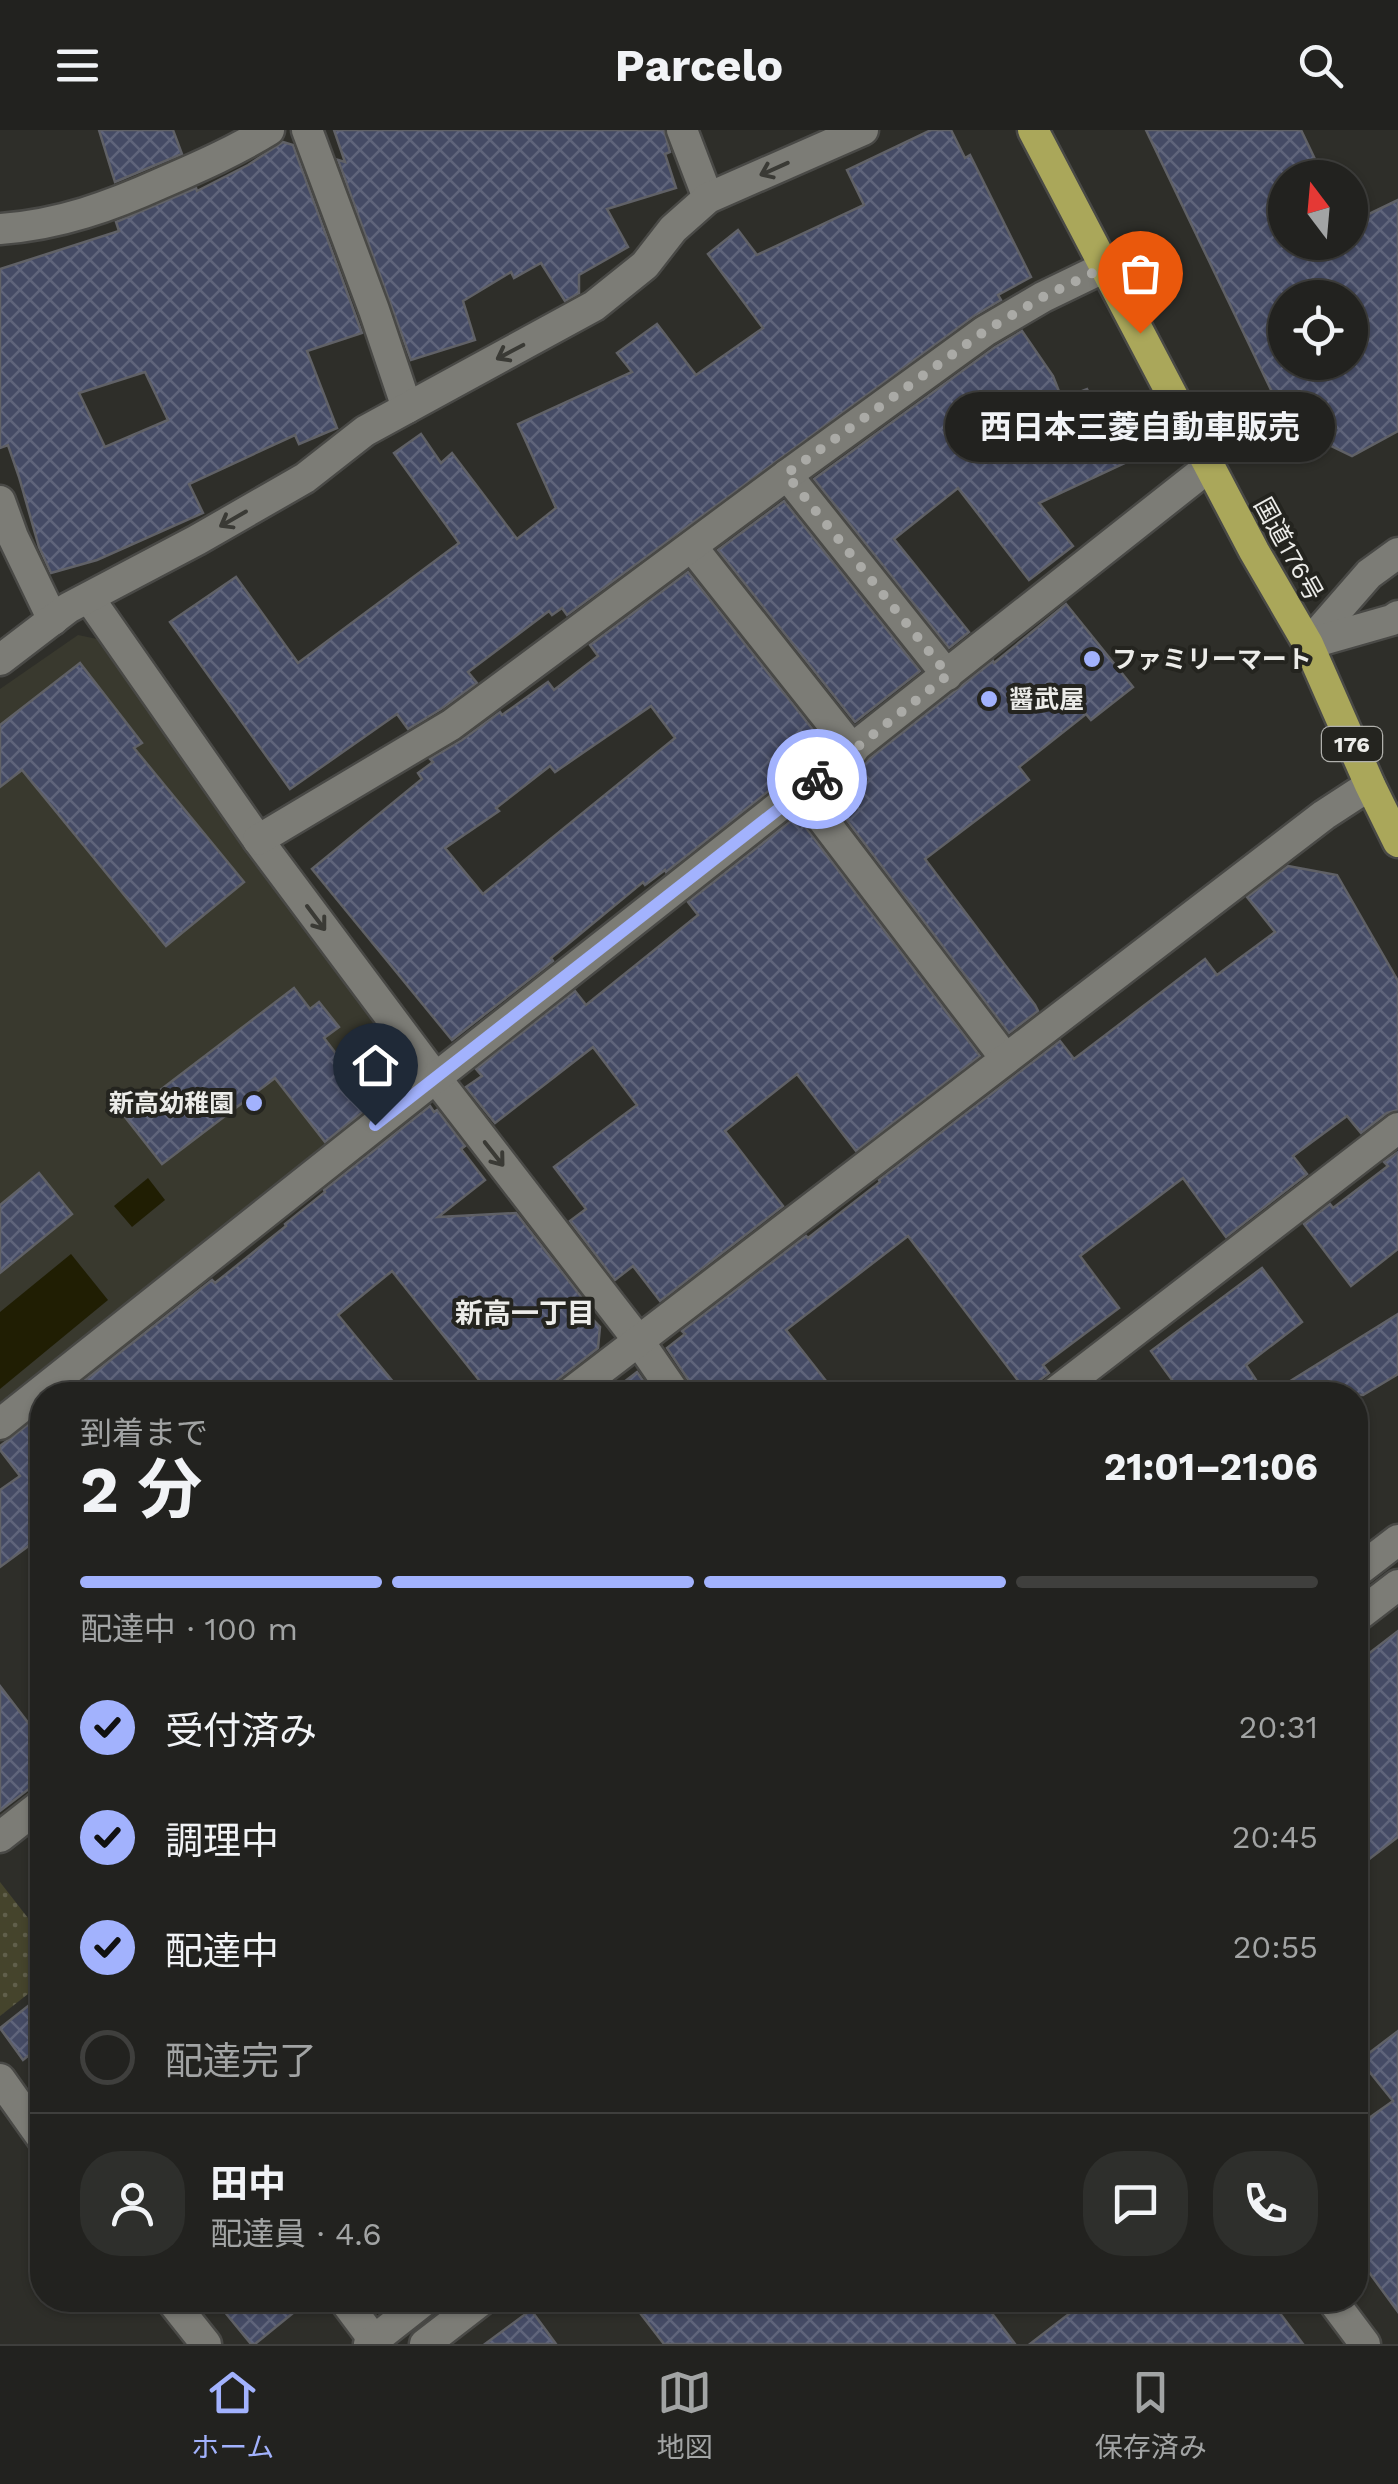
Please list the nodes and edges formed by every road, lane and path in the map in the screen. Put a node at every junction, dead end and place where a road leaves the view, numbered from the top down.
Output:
1 (269, 130) edge
2 (307, 130) edge
3 (682, 130) edge
4 (863, 130) edge
5 (1033, 130) edge
6 (708, 198) junction
7 (0, 228) edge
8 (1105, 267) junction
9 (407, 408) junction
10 (1210, 466) junction
11 (786, 474) junction
12 (0, 501) edge
13 (692, 547) junction
14 (1398, 553) edge
15 (89, 598) junction
16 (1398, 616) edge
17 (53, 620) junction
18 (1308, 644) junction
19 (0, 660) edge
20 (948, 675) junction
21 (853, 750) junction
22 (1370, 785) junction
23 (802, 791) junction
24 (258, 840) junction
25 (1398, 842) edge
26 (1005, 1058) junction
27 (435, 1077) junction
28 (1398, 1128) edge
29 (638, 1340) junction
30 (53, 1382) edge
31 (585, 1382) edge
32 (667, 1382) edge
33 (1069, 1382) edge
34 (30, 1400) edge
35 (0, 1424) edge
36 (1398, 1540) edge
37 (1368, 1563) edge
38 (1398, 1585) edge
39 (1368, 1608) edge
40 (30, 1814) edge
41 (0, 1838) edge
42 (0, 2079) edge
43 (30, 2121) edge
44 (181, 2312) edge
45 (352, 2312) edge
46 (410, 2312) edge
47 (467, 2312) edge
48 (1341, 2312) edge
49 (372, 2342) edge
50 (206, 2344) edge
51 (426, 2344) edge
52 (1365, 2344) edge

1 - 7 street
2 - 9 street
3 - 6 street
4 -> 6 street
5 - 8 highway, 国道176号 / 176
6 -> 9 street
8 - 10 highway, 国道176号 / 176
8 - 11 street
9 -> 15 street
10 - 18 highway, 国道176号 / 176
10 - 20 street
11 - 13 street
11 - 20 street
12 - 17 street
13 - 21 street
13 - 24 street
14 - 18 street
15 - 17 street
15 - 24 street
16 - 18 street
17 - 19 street
18 - 22 highway, 国道176号 / 176
20 - 21 street
21 - 23 street
22 - 25 highway, 国道176号 / 176
22 - 26 street
23 - 26 street
23 - 27 street
24 -> 27 street
26 - 29 street
27 -> 29 street
27 - 30 street
28 - 33 street
29 - 31 street
29 - 32 street
34 - 35 street
36 - 37 street
38 - 39 street
40 - 41 street
42 - 43 street
44 - 50 street
45 - 49 street
46 - 49 street
47 - 51 street
48 - 52 street

